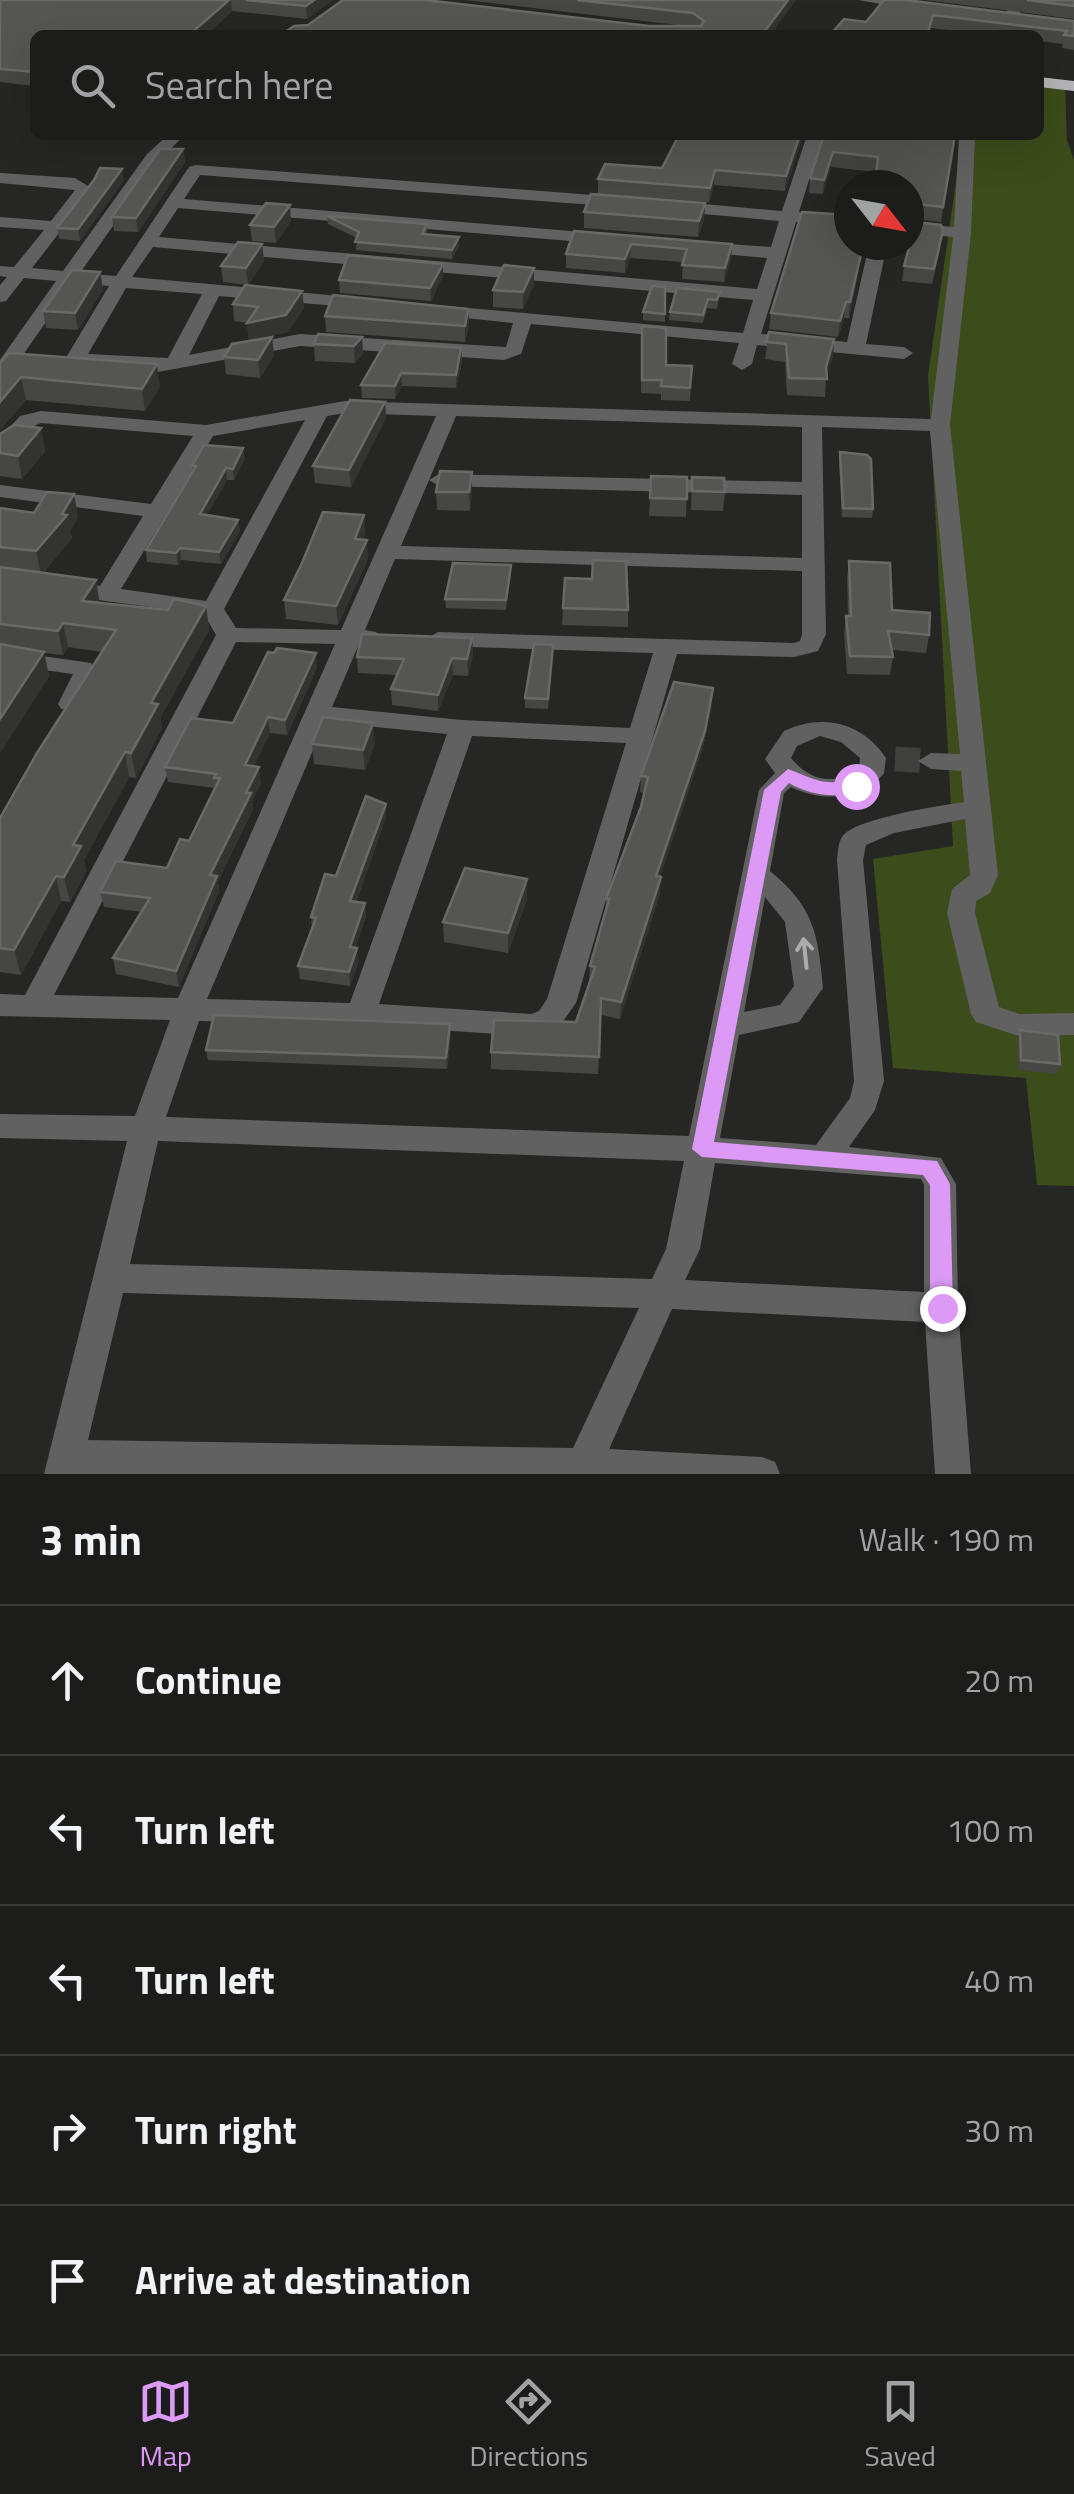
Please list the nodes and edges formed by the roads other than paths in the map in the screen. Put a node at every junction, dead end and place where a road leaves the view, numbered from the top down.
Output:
1 (865, 0) edge
2 (1020, 0) edge
3 (888, 1) edge
4 (940, 10) edge
5 (992, 16) edge
6 (1010, 18) junction
7 (1026, 20) edge
8 (1004, 30) edge
9 (1044, 83) edge
10 (1074, 86) edge
11 (172, 140) edge
12 (812, 140) edge
13 (966, 140) edge
14 (0, 178) edge
15 (630, 202) edge
16 (173, 203) junction
17 (650, 204) edge
18 (787, 216) junction
19 (834, 221) edge
20 (0, 222) edge
21 (53, 226) junction
22 (924, 229) edge
23 (962, 233) junction
24 (626, 240) edge
25 (147, 241) junction
26 (682, 245) edge
27 (776, 253) junction
28 (875, 260) edge
29 (9, 271) edge
30 (70, 277) junction
31 (120, 281) junction
32 (213, 290) junction
33 (763, 295) junction
34 (0, 297) edge
35 (524, 318) junction
36 (750, 340) junction
37 (855, 349) junction
38 (904, 353) dead end
39 (176, 364) junction
40 (742, 364) dead end
41 (0, 374) edge
42 (320, 411) junction
43 (448, 411) junction
44 (812, 419) junction
45 (940, 425) junction
46 (206, 431) junction
47 (0, 450) edge
48 (419, 480) junction
49 (812, 488) junction
50 (0, 491) edge
51 (155, 510) junction
52 (388, 552) junction
53 (812, 565) junction
54 (0, 580) edge
55 (106, 595) junction
56 (212, 609) junction
57 (228, 635) junction
58 (353, 637) junction
59 (667, 646) junction
60 (0, 657) edge
61 (319, 714) junction
62 (58, 724) edge
63 (462, 728) junction
64 (638, 736) junction
65 (931, 761) tunnel mouth
66 (974, 763) junction
67 (788, 775) junction
68 (978, 808) junction
69 (754, 873) junction
70 (0, 1005) edge
71 (34, 1006) junction
72 (188, 1010) junction
73 (362, 1014) junction
74 (1074, 1024) edge
75 (726, 1026) junction
76 (0, 1126) edge
77 (146, 1128) junction
78 (702, 1149) junction
79 (826, 1156) junction
80 (110, 1278) junction
81 (663, 1294) junction
82 (942, 1308) junction
83 (64, 1466) edge
84 (581, 1470) edge
85 (762, 1474) edge
86 (952, 1474) edge

1 - 3 street
2 - 6 street
3 - 4 street
5 - 6 street
6 - 7 street
6 - 8 street
9 - 10 highway
11 - 30 street
12 - 18 street
13 - 23 street
14 - 21 street
15 - 16 street
16 - 24 street
16 - 25 street
17 - 18 street
18 - 19 street
18 - 27 street
20 - 21 street
21 - 29 street
22 - 23 street
23 - 45 street
25 - 31 street
25 - 33 street
26 - 27 street
27 - 33 street
28 - 37 street
29 - 30 street
29 - 34 street
30 - 31 street
30 - 41 street
31 - 32 street
31 - 39 street
32 - 35 street
32 - 39 street
33 - 36 street
35 - 36 street
35 - 39 street
36 - 37 street
36 - 40 street
37 - 38 street
42 - 43 street
42 - 46 street
42 - 56 street
43 - 44 street
43 - 48 street
44 - 45 street
44 - 49 street
45 - 66 street
46 - 47 street
46 - 51 street
48 - 49 street
48 - 52 street
49 - 53 street
50 - 51 street
51 - 55 street
52 - 53 street
52 - 58 street
53 - 59 street
54 - 55 street
55 - 56 street
56 - 57 street
57 - 58 street
57 - 71 street
58 - 59 street
58 - 61 street
59 - 64 street
60 - 62 street
61 - 63 street
61 - 72 street
63 - 64 street
63 - 73 street
64 - 73 street
65 - 66 street
66 - 68 street
67 - 67 street
67 - 69 street
68 - 74 street
68 - 79 street
69 - 75 street
75 -> 69 street
70 - 71 street
71 - 72 street
72 - 73 street
72 - 77 street
75 - 78 street
76 - 77 street
77 - 78 street
77 - 80 street
78 - 79 street
78 - 81 street
79 - 82 street
80 - 81 street
80 - 83 street
81 - 82 street
81 - 84 street
82 - 86 street
83 - 84 street
84 - 85 street

